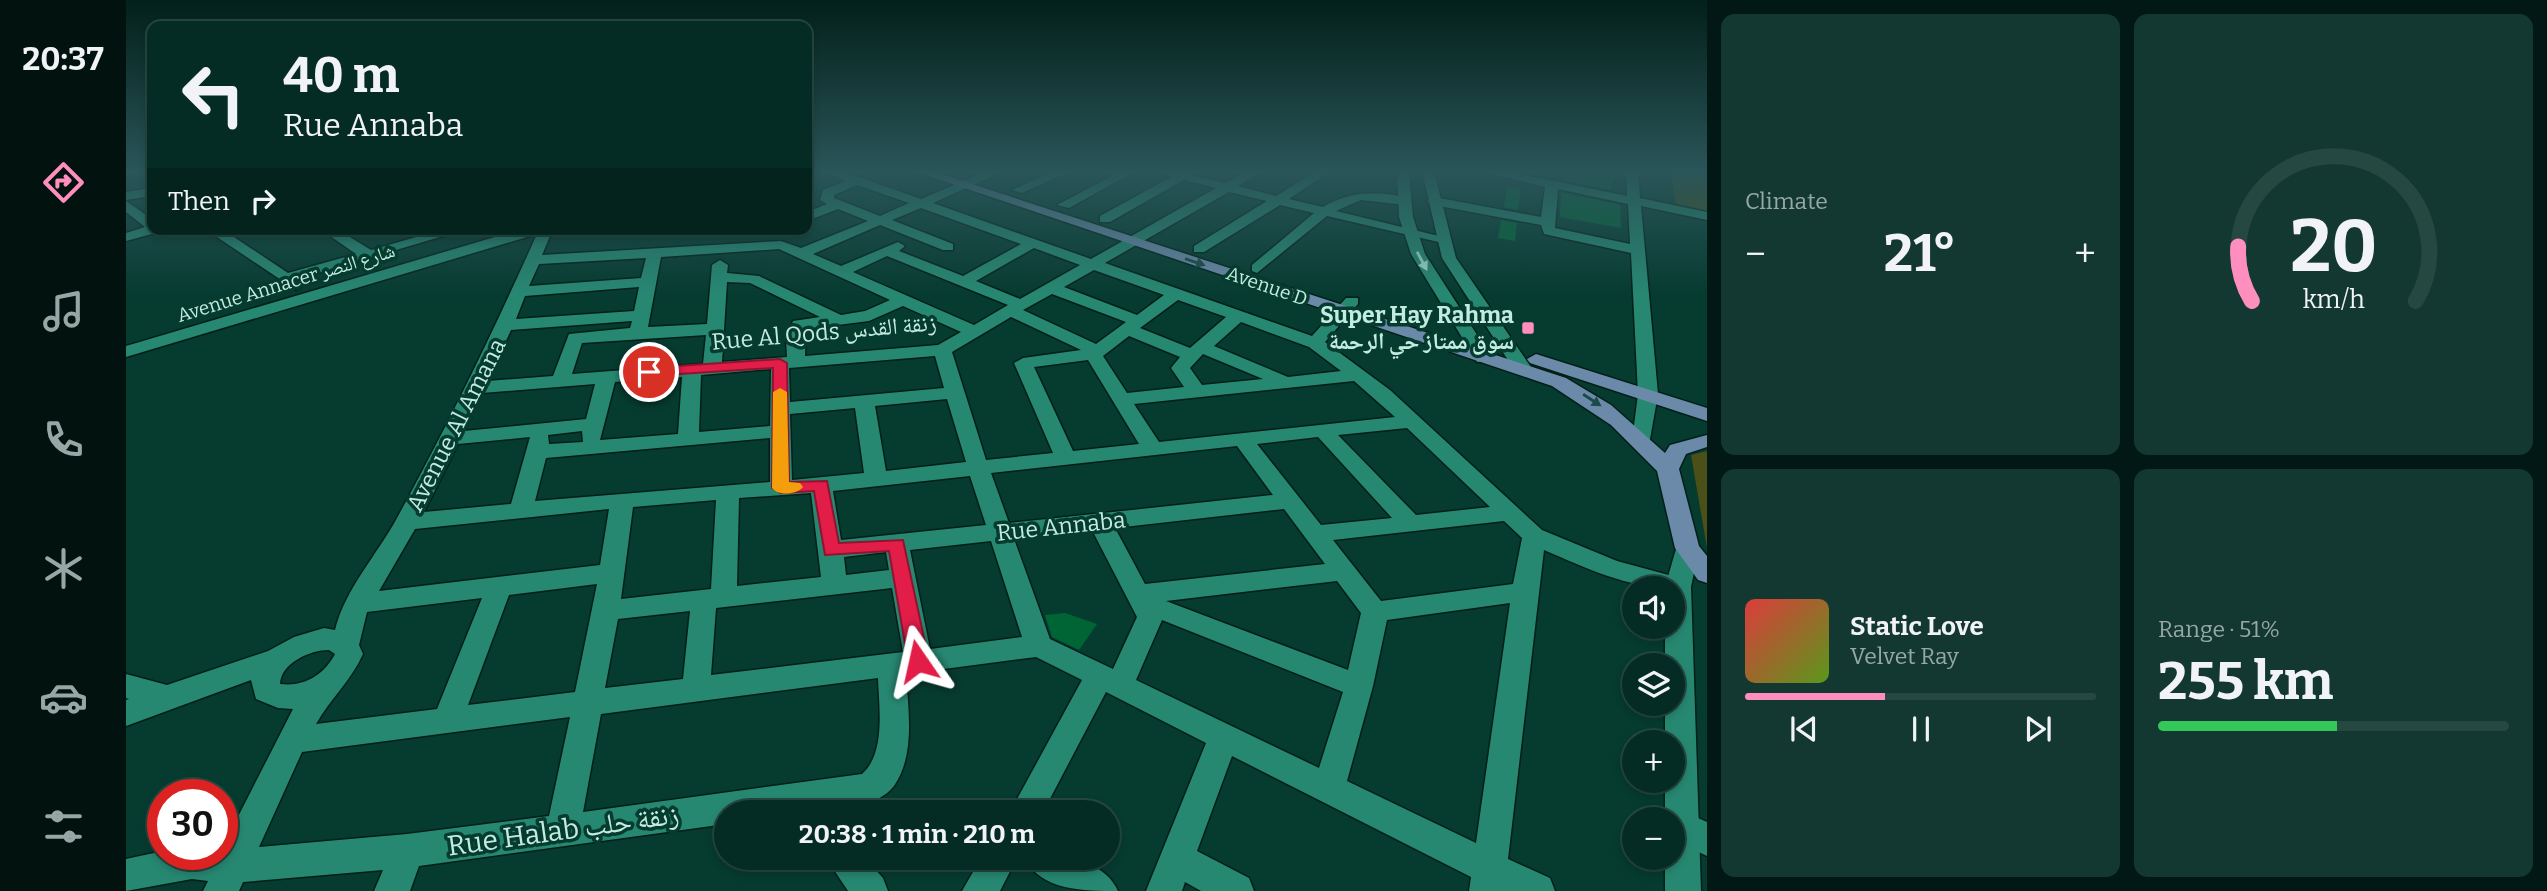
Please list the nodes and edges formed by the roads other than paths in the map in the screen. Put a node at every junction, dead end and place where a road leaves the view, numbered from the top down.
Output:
1 (857, 213) edge
2 (896, 213) edge
3 (942, 213) edge
4 (1067, 213) edge
5 (1086, 213) edge
6 (1117, 213) edge
7 (1183, 213) edge
8 (1254, 213) edge
9 (1319, 213) edge
10 (1327, 213) edge
11 (1407, 213) edge
12 (1437, 213) edge
13 (1496, 213) edge
14 (1548, 213) edge
15 (1635, 213) edge
16 (1324, 214) junction
17 (1105, 219) junction
18 (877, 220) junction
19 (1547, 222) junction
20 (986, 228) junction
21 (147, 230) edge
22 (226, 235) edge
23 (337, 235) edge
24 (427, 235) edge
25 (439, 235) edge
26 (465, 235) edge
27 (519, 235) edge
28 (543, 235) edge
29 (608, 235) edge
30 (777, 235) edge
31 (1410, 235) junction
32 (919, 236) junction
33 (126, 237) edge
34 (431, 237) junction
35 (1142, 237) junction
36 (1443, 241) junction
37 (829, 242) junction
38 (958, 242) junction
39 (1031, 244) junction
40 (480, 247) junction
41 (722, 249) junction
42 (793, 249) junction
43 (1199, 249) junction
44 (887, 251) junction
45 (1640, 251) junction
46 (654, 253) junction
47 (369, 255) junction
48 (602, 256) junction
49 (533, 260) junction
50 (915, 262) junction
51 (1089, 265) junction
52 (1257, 268) junction
53 (842, 271) junction
54 (719, 277) junction
55 (649, 282) junction
56 (963, 282) junction
57 (1049, 287) junction
58 (520, 292) junction
59 (1174, 295) junction
60 (905, 299) junction
61 (1014, 307) junction
62 (1347, 307) junction
63 (642, 315) junction
64 (1237, 317) junction
65 (580, 320) junction
66 (839, 320) junction
67 (505, 325) junction
68 (1133, 325) junction
69 (714, 329) junction
70 (974, 331) junction
71 (638, 333) junction
72 (1065, 334) junction
73 (575, 338) junction
74 (1470, 340) junction
75 (1315, 343) junction
76 (942, 350) junction
77 (1196, 351) junction
78 (126, 352) edge
79 (1513, 352) junction
80 (1094, 354) junction
81 (1483, 358) junction
82 (788, 363) junction
83 (1023, 363) junction
84 (702, 368) junction
85 (1524, 370) junction
86 (607, 375) junction
87 (1361, 375) junction
88 (561, 379) junction
89 (1286, 382) junction
90 (475, 388) junction
91 (1197, 391) junction
92 (955, 393) junction
93 (1648, 394) junction
94 (1121, 399) junction
95 (864, 401) junction
96 (780, 409) junction
97 (1707, 415) edge
98 (1411, 421) junction
99 (595, 424) junction
100 (542, 429) junction
101 (780, 431) junction
102 (1323, 431) junction
103 (688, 438) junction
104 (450, 439) junction
105 (1242, 439) junction
106 (1642, 441) junction
107 (1707, 441) edge
108 (589, 447) junction
109 (1152, 448) junction
110 (536, 452) junction
111 (1065, 457) junction
112 (978, 468) junction
113 (1668, 470) junction
114 (876, 479) junction
115 (821, 485) junction
116 (781, 488) junction
117 (728, 492) junction
118 (622, 500) junction
119 (1290, 501) junction
120 (521, 510) junction
121 (1507, 513) junction
122 (407, 522) junction
123 (1100, 522) junction
124 (1411, 524) junction
125 (1000, 533) junction
126 (1317, 534) junction
127 (1534, 536) junction
128 (897, 544) junction
129 (1687, 548) junction
130 (831, 550) junction
131 (1345, 571) junction
132 (612, 573) junction
133 (1707, 574) edge
134 (1639, 576) edge
135 (1681, 576) edge
136 (903, 578) junction
137 (835, 584) junction
138 (499, 587) junction
139 (1524, 592) junction
140 (714, 598) junction
141 (1142, 598) junction
142 (355, 609) junction
143 (606, 610) junction
144 (1375, 612) junction
145 (1681, 639) edge
146 (308, 642) junction
147 (345, 645) junction
148 (1039, 646) junction
149 (278, 659) junction
150 (905, 662) junction
151 (223, 680) junction
152 (1109, 682) junction
153 (126, 686) edge
154 (1359, 686) junction
155 (696, 689) junction
156 (165, 696) junction
157 (588, 701) junction
158 (126, 713) edge
159 (287, 713) junction
160 (447, 720) junction
161 (1224, 736) junction
162 (1329, 788) junction
163 (833, 800) edge
164 (1034, 800) edge
165 (714, 814) edge
166 (563, 829) junction
167 (1694, 834) edge
168 (407, 850) junction
169 (1177, 859) junction
170 (853, 870) edge
171 (993, 870) edge
172 (1063, 870) edge
173 (126, 876) edge
174 (227, 878) edge
175 (1488, 880) edge
176 (392, 891) edge
177 (870, 891) edge
178 (980, 891) edge
179 (1100, 891) edge
180 (1164, 891) edge
181 (1236, 891) edge
182 (1537, 891) edge
183 (1683, 891) edge

1 - 18 street
2 - 18 street
3 - 20 street
4 - 35 main road, Avenue D
5 - 17 main road, Avenue D
6 - 17 street
7 - 35 street, Rue Al Qods زنقة القدس
8 - 43 street
9 - 16 street
10 - 16 street
11 - 31 street
12 - 36 street
13 - 19 street
14 - 19 street
15 - 45 street
16 - 31 street
16 - 52 street
17 - 35 main road, Avenue D
18 - 32 street
18 - 37 street
19 - 45 street
20 - 38 street
20 - 39 street
21 - 33 street
22 - 47 street
23 - 47 street
24 - 34 street
25 - 34 street
26 - 40 street
27 - 40 street, Avenue Annacer شارع النصر
28 - 49 street, Avenue Al Amana
29 - 48 street
30 - 42 street
31 - 36 street
31 -> 74 street
32 - 38 street
32 - 44 street
34 - 47 street
35 - 43 main road, Avenue D
35 - 51 street, Rue Al Qods زنقة القدس
35 -> 62 main road, Avenue D
36 - 79 street
37 - 42 street
37 - 42 street
38 - 50 street
39 - 51 street
39 - 56 street
40 - 78 street, Avenue Annacer شارع النصر
41 - 42 street
41 - 46 street
41 - 54 street
42 - 53 street
43 - 52 main road, Avenue D
44 - 50 street
44 - 53 street
45 - 93 street
46 - 48 street
46 - 55 street
48 - 49 street
49 - 58 street, Avenue Al Amana
50 - 56 street
51 - 57 street, Rue Al Qods زنقة القدس
51 - 59 street
52 - 62 main road, Avenue D
53 - 60 street
54 - 66 street
54 - 69 street
55 - 58 street
55 - 63 street
56 - 61 street
57 - 61 street, Rue Al Qods زنقة القدس
57 - 68 street
58 - 67 street, Avenue Al Amana
59 - 64 street
59 - 68 street
60 - 66 street
60 - 70 street
61 - 70 street, Rue Al Qods زنقة القدس
61 - 72 street
62 - 74 main road, Avenue D
62 - 75 street
62 - 81 main road, Avenue D
63 - 65 street
63 - 71 street
64 - 75 street
64 - 77 street
65 - 67 street
65 - 73 street
66 - 82 street
67 - 90 street, Avenue Al Amana
68 - 77 street
68 - 80 street
69 - 71 street
69 - 84 street
70 - 76 street, Rue Al Qods زنقة القدس
71 - 73 street
72 - 80 street
72 - 83 street
73 - 88 street
74 - 79 main road, Avenue D
74 - 81 street
75 - 87 street
76 - 82 street, Rue Al Qods زنقة القدس
76 - 92 street
77 - 89 street
77 - 91 street
79 - 85 street
79 - 93 main road, Avenue D
80 - 83 street
80 - 94 street
81 - 85 main road, Avenue D
82 - 84 street, Rue Al Qods زنقة القدس
82 - 96 street
83 - 111 street
84 - 86 street, Rue Al Qods زنقة القدس
84 - 103 street
85 -> 106 main road, Avenue D
86 - 88 street, Rue Al Qods زنقة القدس
86 - 99 street
87 - 89 street
87 - 98 street
88 - 90 street, Rue Al Qods زنقة القدس
89 - 91 street
90 - 104 street, Avenue Al Amana
91 - 94 street
92 - 95 street
92 - 112 street
93 - 97 main road, Avenue D
93 - 106 street
94 - 109 street
95 - 96 street
95 - 114 street
96 - 101 street
98 - 102 street
98 - 121 street
99 - 100 street
99 - 108 street
100 - 104 street
100 - 110 street
101 - 103 street
101 - 116 street
102 - 105 street
102 - 124 street
103 - 108 street
104 - 122 street, Avenue Al Amana
105 - 109 street
105 - 119 street
106 - 113 main road, Avenue D
107 - 113 main road
108 - 110 street
109 - 111 street
110 - 120 street
111 - 112 street
112 - 114 street
112 - 125 street
113 - 129 main road
114 - 115 street
115 - 116 street
115 - 130 street
116 - 117 street
117 - 118 street
117 - 140 street
118 - 120 street
118 - 132 street
119 - 123 street, Rue Annaba
119 - 126 street
120 - 122 street
121 - 124 street
121 - 127 street
122 - 142 street, Avenue Al Amana
123 - 125 street, Rue Annaba
123 - 141 street
124 - 126 street
125 - 128 street, Rue Annaba
125 - 148 street
126 - 131 street
127 - 134 street
127 - 139 street
128 - 130 street, Rue Annaba
128 - 136 street
129 - 133 main road
129 - 135 street
130 - 137 street
131 - 141 street
131 - 144 street
132 - 138 street
132 - 143 street
136 - 137 street
136 - 150 street
137 - 140 street
138 - 142 street
138 - 160 street
139 - 144 street
139 - 175 street
140 - 143 street
140 - 155 street
141 - 152 street
141 - 154 street
142 - 146 street, Avenue Al Amana
142 - 147 street, Avenue Al Amana
143 - 157 street
144 - 154 street
145 - 167 street
146 - 147 street
146 - 149 street, Avenue Al Amana
147 - 159 street, Avenue Al Amana
148 - 150 street
148 - 152 street
149 - 151 street
149 - 159 street, Avenue Al Amana
150 - 155 street
150 - 163 street, Rue Halab زنقة حلب
151 - 156 street
151 - 159 street
152 - 161 street
152 - 164 street
153 - 156 street
154 - 162 street
155 - 157 street
156 - 158 street
157 - 160 street
157 - 166 street
159 - 160 street
159 - 174 street, Avenue Al Amana
161 - 162 street
161 - 169 street
162 - 175 street
165 - 166 street, Rue Halab زنقة حلب
166 - 168 street, Rue Halab زنقة حلب
167 - 183 street
168 - 174 street, Rue Halab زنقة حلب
168 - 176 street
169 - 180 street
169 - 181 street
170 - 177 street
171 - 178 street
172 - 179 street
173 - 174 street, Rue Halab زنقة حلب
175 - 182 street

